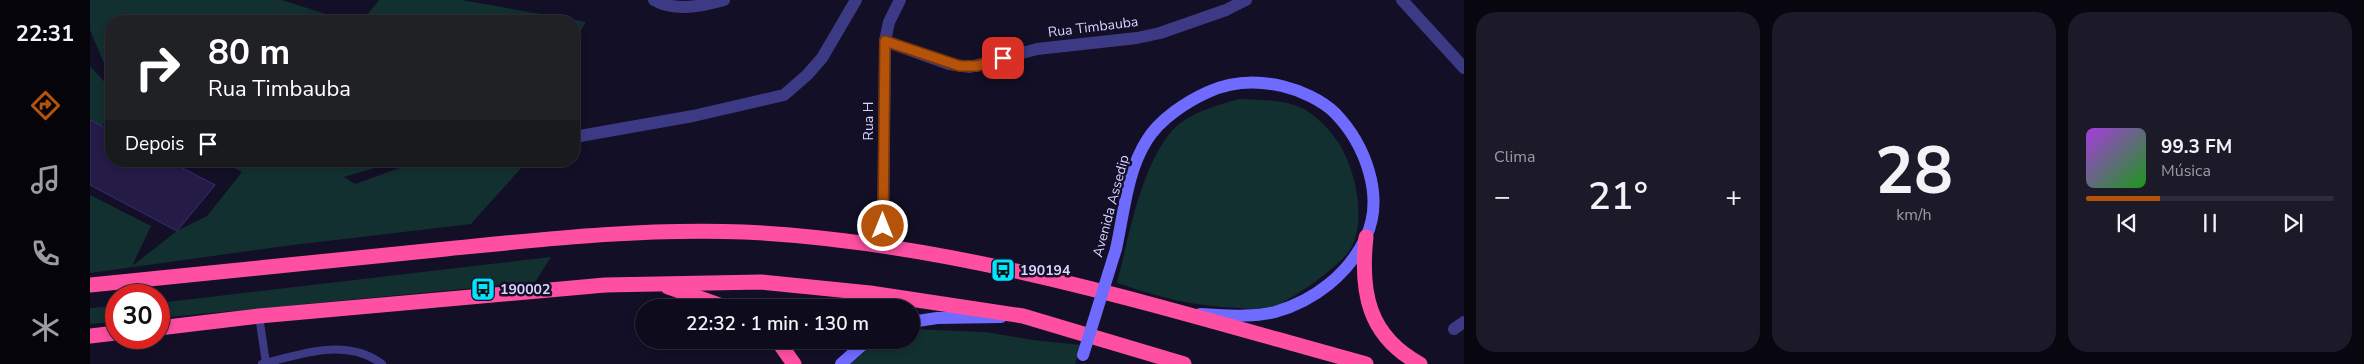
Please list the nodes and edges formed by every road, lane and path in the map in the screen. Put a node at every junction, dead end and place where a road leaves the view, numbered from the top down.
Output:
1 (654, 0) edge
2 (724, 0) edge
3 (856, 0) edge
4 (900, 0) edge
5 (1246, 0) edge
6 (1402, 0) edge
7 (885, 41) junction
8 (1464, 68) edge
9 (580, 136) edge
10 (1366, 237) junction
11 (883, 245) junction
12 (654, 283) junction
13 (90, 284) edge
14 (701, 299) edge
15 (1180, 313) junction
16 (259, 316) junction
17 (1023, 316) junction
18 (920, 321) edge
19 (170, 327) edge
20 (105, 334) edge
21 (90, 336) edge
22 (783, 349) edge
23 (858, 349) edge
24 (1082, 360) edge
25 (264, 364) edge
26 (382, 364) edge
27 (794, 364) edge
28 (841, 364) edge
29 (1184, 364) edge
30 (1366, 364) edge
31 (1420, 364) edge

1 - 2 street
3 - 9 street
4 - 7 street, Rua H
5 - 7 street, Rua Timbauba
6 - 8 street
7 - 11 street, Rua H
10 - 15 main road, Avenida Assedip
10 - 24 main road, Avenida Assedip, bridge
10 - 31 highway
11 - 13 highway
11 - 15 highway
12 - 14 highway
12 - 16 highway
12 - 17 highway
15 - 30 highway
16 - 19 highway
16 - 25 lane
17 - 18 main road
17 - 29 highway
20 - 21 highway
22 - 27 highway
23 - 28 main road
25 - 26 lane

